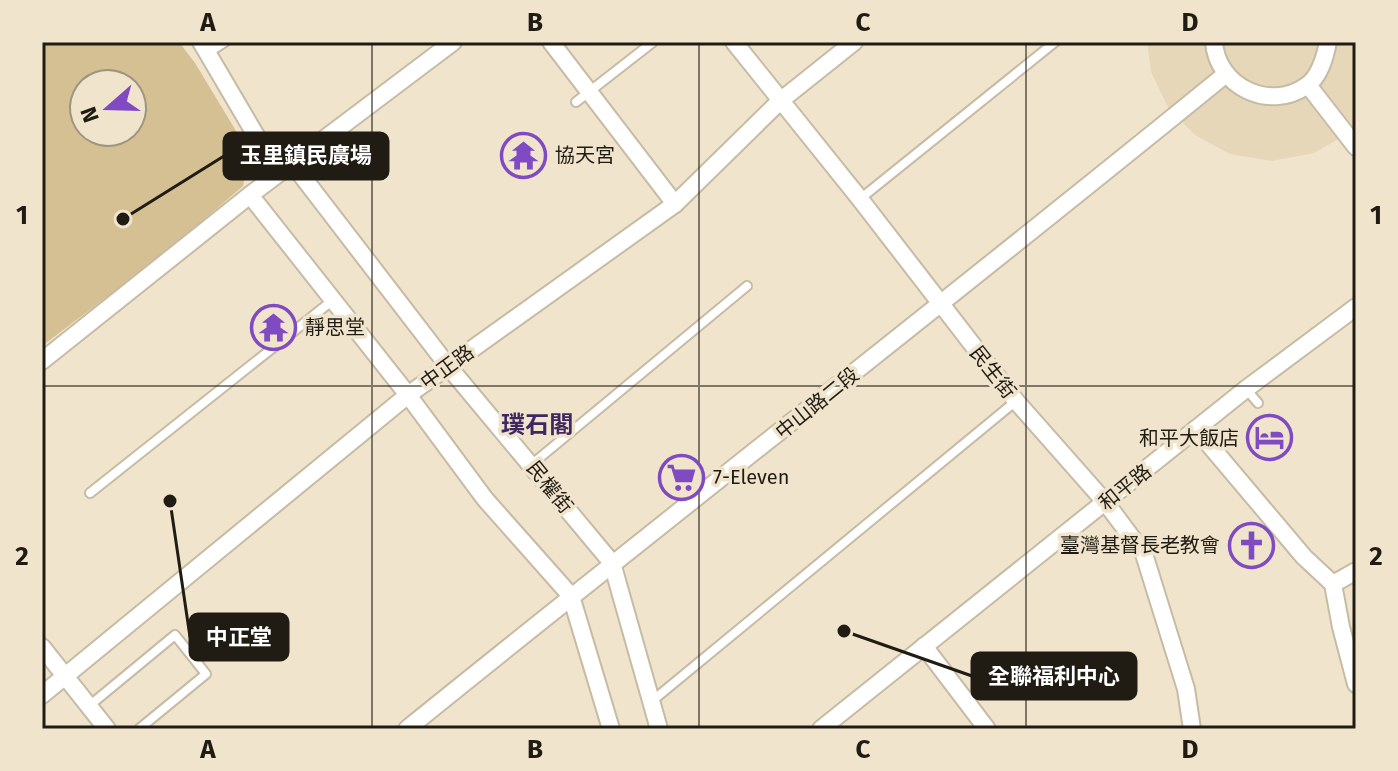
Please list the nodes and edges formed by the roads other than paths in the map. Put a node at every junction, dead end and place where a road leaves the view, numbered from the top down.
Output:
1 (225, 42) edge
2 (453, 42) edge
3 (551, 42) edge
4 (653, 42) edge
5 (734, 42) edge
6 (854, 42) edge
7 (1055, 42) edge
8 (1214, 42) edge
9 (1328, 42) edge
10 (204, 48) edge
11 (1226, 74) junction
12 (1308, 85) junction
13 (582, 97) junction
14 (780, 101) junction
15 (1356, 147) edge
16 (285, 168) junction
17 (250, 195) junction
18 (860, 199) junction
19 (675, 204) junction
20 (747, 286) dead end
21 (333, 300) junction
22 (940, 304) junction
23 (1356, 307) edge
24 (42, 361) edge
25 (448, 366) junction
26 (1246, 389) junction
27 (408, 395) junction
28 (1016, 401) junction
29 (1258, 403) dead end
30 (1196, 429) junction
31 (531, 465) junction
32 (90, 493) dead end
33 (1106, 503) junction
34 (612, 563) junction
35 (1356, 571) edge
36 (1333, 584) junction
37 (571, 596) junction
38 (924, 646) junction
39 (42, 647) edge
40 (65, 676) junction
41 (1356, 684) edge
42 (42, 695) edge
43 (651, 702) junction
44 (89, 706) junction
45 (107, 729) edge
46 (139, 729) edge
47 (407, 729) edge
48 (611, 729) edge
49 (659, 729) edge
50 (821, 729) edge
51 (987, 729) edge
52 (1192, 729) edge

1 - 10 lane
2 - 16 street
3 - 13 street
4 - 13 lane
5 - 14 street, 民生街
6 - 14 street, 中正路
7 - 18 lane
8 - 11 street
9 - 12 street
10 - 16 street, 民權街
11 - 12 street
11 - 22 street, 中山路二段
12 - 15 street
13 - 19 street
14 - 18 street, 民生街
14 - 19 street, 中正路
16 - 17 street
16 - 25 street, 民權街
17 - 21 street
17 - 24 street
18 - 22 street, 民生街
19 - 25 street, 中正路
20 - 31 lane
21 - 27 street
21 - 32 lane
22 - 28 street, 民生街
22 - 34 street, 中山路二段
23 - 26 street, 和平路
25 - 27 street, 中正路
25 - 31 street, 民權街
26 - 29 lane
26 - 30 street, 和平路
27 - 37 street
27 - 40 street, 中正路
28 - 33 street, 民生街
28 - 43 lane
30 - 33 street, 和平路
30 - 36 street
31 - 34 street, 民權街
33 - 38 street, 和平路
33 - 52 street, 民生街
34 - 37 street, 中山路二段
34 - 43 street, 民權街
35 - 36 street
36 - 41 street
37 - 47 street, 中山路二段
37 - 48 street
38 - 50 street, 和平路
38 - 51 street
39 - 40 street
40 - 42 street, 中正路
40 - 44 street
43 - 49 street, 民權街
44 - 45 street
44 - 46 lane

